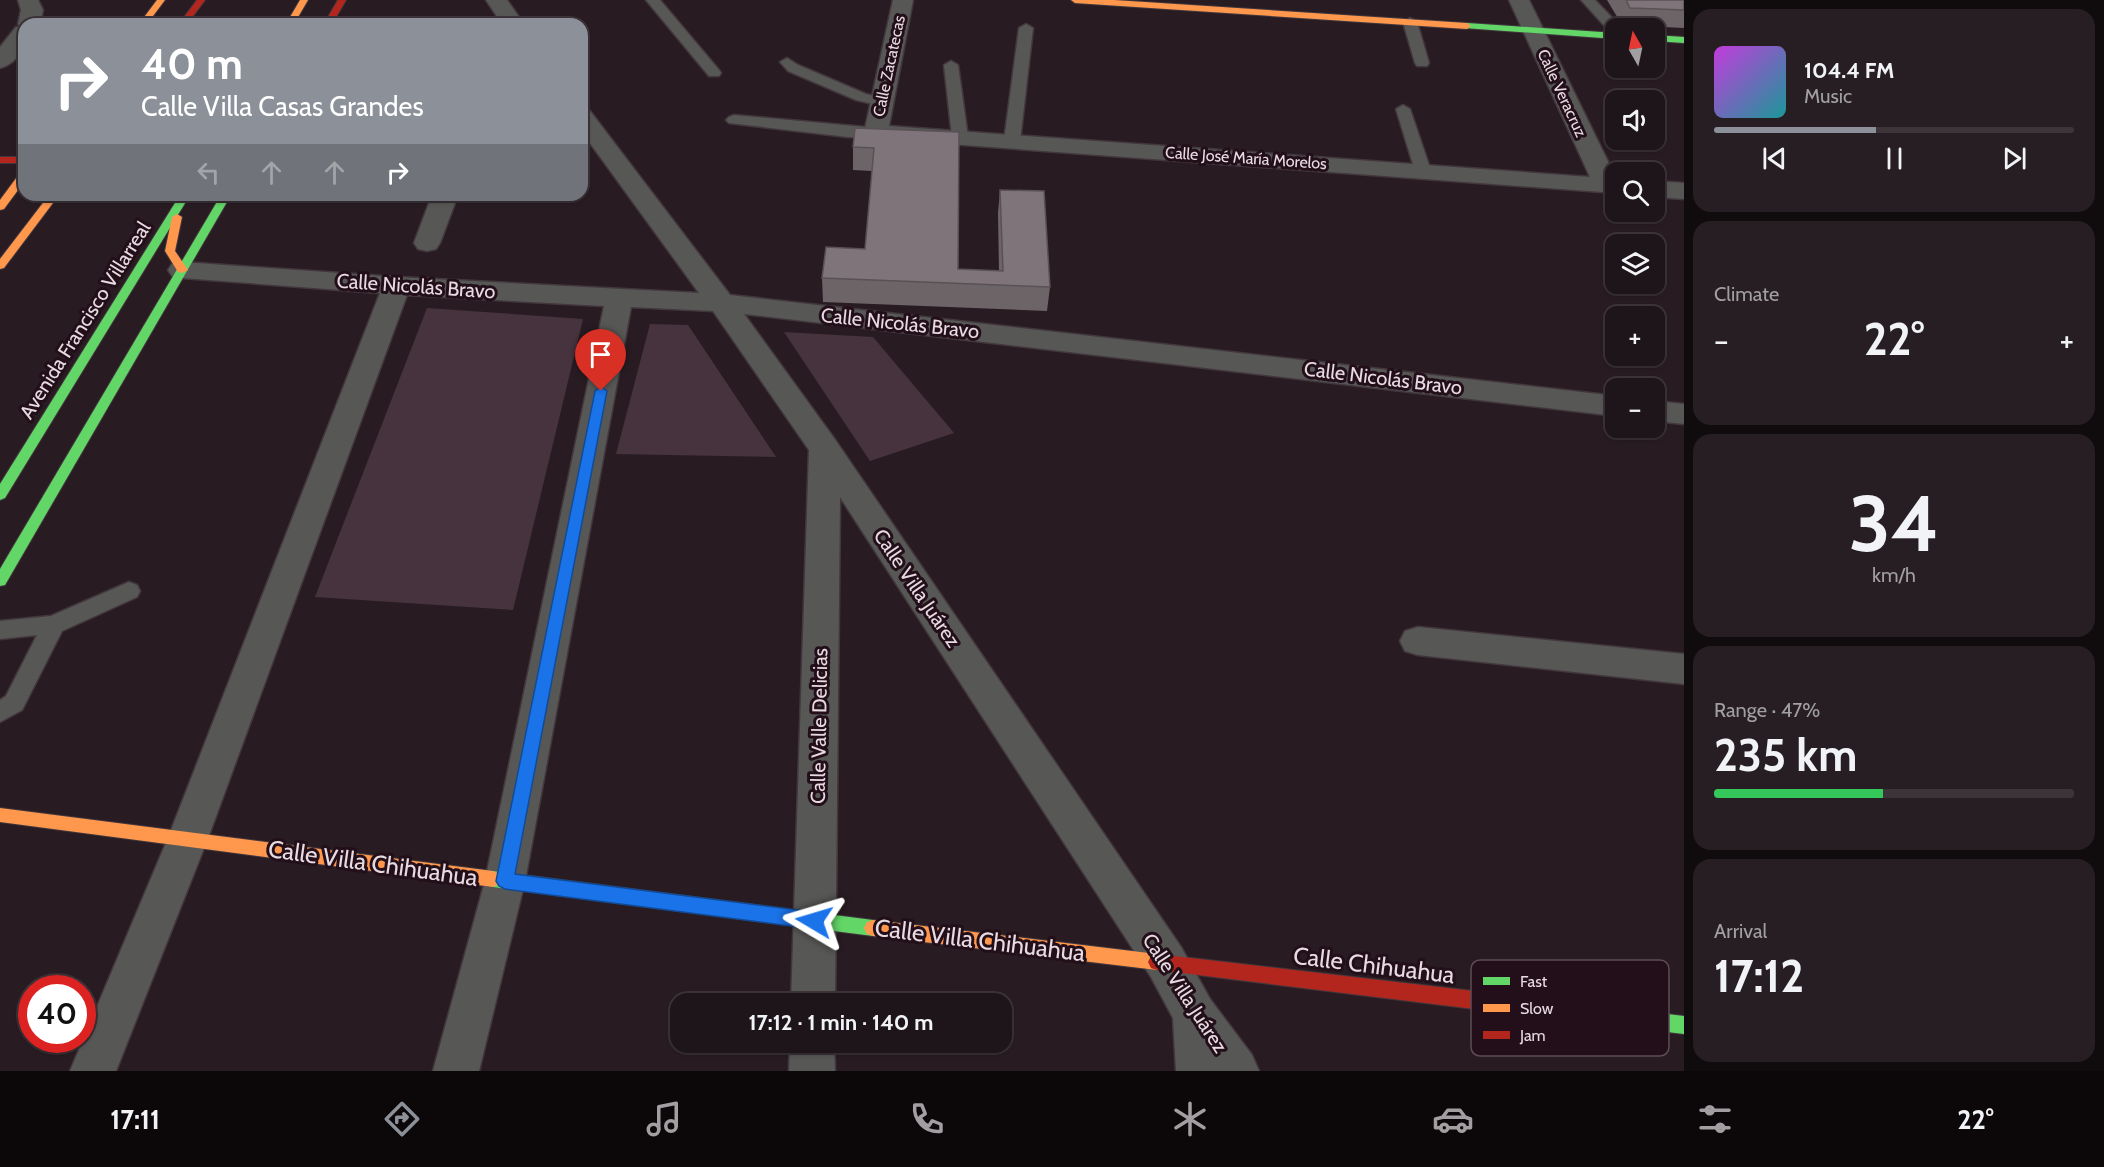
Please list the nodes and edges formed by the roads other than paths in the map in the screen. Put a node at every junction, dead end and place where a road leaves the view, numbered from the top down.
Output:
1 (28, 0) edge
2 (161, 0) edge
3 (201, 0) edge
4 (304, 0) edge
5 (342, 0) edge
6 (496, 0) edge
7 (653, 0) edge
8 (903, 0) edge
9 (1075, 0) edge
10 (1519, 0) edge
11 (1588, 0) edge
12 (30, 18) edge
13 (148, 18) edge
14 (188, 18) edge
15 (294, 18) edge
16 (332, 18) edge
17 (507, 18) edge
18 (1605, 18) edge
19 (1410, 22) junction
20 (1026, 28) dead end
21 (1533, 30) junction
22 (1605, 35) edge
23 (18, 39) edge
24 (1665, 39) edge
25 (1684, 40) edge
26 (0, 61) edge
27 (787, 62) dead end
28 (1422, 63) dead end
29 (951, 65) dead end
30 (714, 73) dead end
31 (882, 102) junction
32 (1403, 109) dead end
33 (734, 120) dead end
34 (588, 124) edge
35 (876, 133) junction
36 (960, 137) junction
37 (1012, 141) junction
38 (0, 160) edge
39 (18, 160) edge
40 (1423, 171) junction
41 (1605, 174) edge
42 (18, 180) edge
43 (1605, 186) edge
44 (1665, 190) edge
45 (6, 191) edge
46 (1684, 191) edge
47 (50, 201) edge
48 (182, 201) edge
49 (183, 201) edge
50 (222, 201) edge
51 (443, 201) edge
52 (0, 207) edge
53 (427, 243) dead end
54 (0, 267) edge
55 (182, 270) junction
56 (397, 286) junction
57 (619, 298) junction
58 (721, 303) junction
59 (1605, 405) edge
60 (1665, 412) edge
61 (1684, 414) edge
62 (825, 449) junction
63 (0, 495) edge
64 (0, 581) edge
65 (129, 591) dead end
66 (54, 625) junction
67 (0, 630) edge
68 (1418, 641) dead end
69 (1684, 669) edge
70 (0, 712) edge
71 (0, 815) edge
72 (188, 838) junction
73 (505, 881) junction
74 (814, 921) junction
75 (1166, 962) junction
76 (813, 993) edge
77 (1471, 999) edge
78 (1195, 1014) junction
79 (1669, 1023) edge
80 (1684, 1025) edge
81 (812, 1053) edge
82 (93, 1071) edge
83 (456, 1071) edge
84 (812, 1071) edge
85 (1198, 1071) edge
86 (1236, 1071) edge

1 - 12 street
2 - 13 main road
3 - 14 main road
4 - 15 main road
5 - 16 main road
6 - 17 street
7 - 30 lane
8 - 31 street, Calle Zacatecas
9 - 19 main road
10 - 21 street, Calle Veracruz
11 - 18 lane
19 - 21 main road
19 - 28 lane
20 - 37 lane
21 - 22 main road
21 - 41 street, Calle Veracruz
23 - 26 street
24 - 25 main road
27 - 31 lane
29 - 36 lane
31 - 35 street, Calle Zacatecas
32 - 40 lane
33 - 35 lane
34 - 58 street, Calle Villa Juárez
35 - 36 street, Calle José María Morelos
36 - 37 street, Calle José María Morelos
37 - 40 street, Calle José María Morelos
38 - 39 main road
40 - 43 street, Calle José María Morelos
42 - 45 main road
44 - 46 street
45 - 52 main road
47 - 54 main road
48 - 63 main road, Avenida Francisco Villarreal
49 - 55 main road
50 - 55 main road
51 - 53 street
55 - 56 street, Calle Nicolás Bravo
55 - 64 main road
56 - 57 street, Calle Nicolás Bravo
56 - 72 street
57 - 58 street, Calle Nicolás Bravo
57 - 73 street
58 - 59 street, Calle Nicolás Bravo
58 - 62 street, Calle Villa Juárez
60 - 61 street
62 - 74 street, Calle Valle Delicias
62 - 75 street, Calle Villa Juárez
65 - 66 lane
66 - 67 lane
66 - 70 lane
68 - 69 street
71 - 72 main road, Calle Villa Chihuahua
72 - 73 main road, Calle Villa Chihuahua
72 - 82 street
73 - 74 main road, Calle Villa Chihuahua
73 - 83 street
74 - 75 main road, Calle Villa Chihuahua
74 - 76 street, Calle Valle Delicias
75 - 77 main road, Calle Chihuahua
75 - 78 street, Calle Villa Juárez
78 - 85 street
78 - 86 street, Calle Villa Juárez
79 - 80 main road, Calle Chihuahua
81 - 84 street

